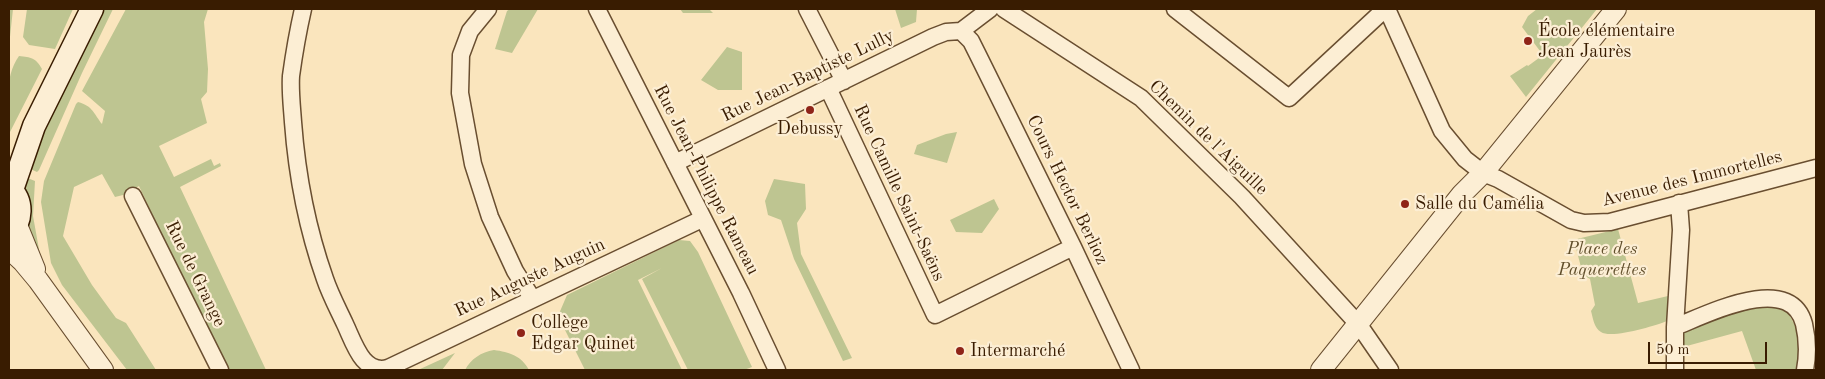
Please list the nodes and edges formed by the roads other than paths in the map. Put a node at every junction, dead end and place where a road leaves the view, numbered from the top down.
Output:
1 (77, 9) edge
2 (92, 9) edge
3 (303, 9) edge
4 (488, 9) edge
5 (597, 9) edge
6 (807, 9) edge
7 (990, 9) edge
8 (1004, 9) edge
9 (1175, 9) edge
10 (1386, 9) edge
11 (1616, 9) edge
12 (961, 31) junction
13 (844, 81) junction
14 (828, 88) junction
15 (9, 148) edge
16 (674, 163) junction
17 (1816, 168) edge
18 (1483, 173) junction
19 (10, 189) edge
20 (133, 196) dead end
21 (1679, 203) junction
22 (702, 219) junction
23 (13, 230) edge
24 (1073, 247) junction
25 (9, 249) edge
26 (38, 280) junction
27 (532, 298) junction
28 (1359, 325) junction
29 (1675, 327) junction
30 (103, 370) edge
31 (220, 370) edge
32 (777, 370) edge
33 (1131, 370) edge
34 (1321, 370) edge
35 (1390, 370) edge
36 (1675, 370) edge
37 (1805, 370) edge

1 - 15 main road
2 - 19 main road
3 - 27 street, Rue Auguste Auguin
4 - 27 street
5 - 16 street, Rue Jean-Philippe Rameau
6 - 13 street
7 - 12 street
8 - 28 street, Chemin de l'Aiguille
9 - 10 street
10 - 18 street, Avenue des Immortelles
11 - 18 street
12 - 13 street, Rue Jean-Baptiste Lully
12 - 24 street, Cours Hector Berlioz
13 - 14 street, Rue Jean-Baptiste Lully
14 - 16 street, Rue Jean-Baptiste Lully
14 - 24 street, Rue Camille Saint-Saëns
16 - 22 street, Rue Jean-Philippe Rameau
17 - 21 street, Avenue des Immortelles
18 - 21 street, Avenue des Immortelles
18 - 28 street
19 - 23 main road
20 - 31 street, Rue de Grange
21 - 29 street
22 - 27 street, Rue Auguste Auguin
22 - 32 street, Rue Jean-Philippe Rameau
23 - 26 street
24 - 33 street, Cours Hector Berlioz
25 - 26 street
26 - 30 street
28 - 34 street
28 - 35 street, Chemin de l'Aiguille
29 - 36 street
29 - 37 street

